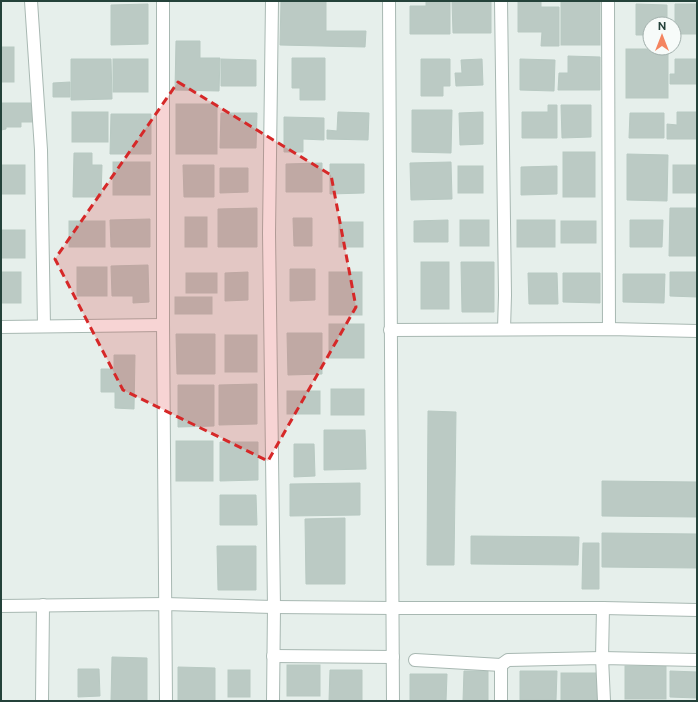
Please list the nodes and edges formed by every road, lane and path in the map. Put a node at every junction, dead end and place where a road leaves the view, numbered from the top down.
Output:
1 (31, 1) edge
2 (163, 1) edge
3 (272, 1) edge
4 (389, 1) edge
5 (501, 1) edge
6 (608, 1) edge
7 (163, 325) junction
8 (1, 326) edge
9 (44, 326) junction
10 (504, 329) junction
11 (609, 329) junction
12 (390, 330) junction
13 (697, 331) edge
14 (165, 604) junction
15 (43, 605) junction
16 (1, 606) edge
17 (274, 607) junction
18 (393, 608) junction
19 (603, 608) junction
20 (697, 610) edge
21 (273, 656) junction
22 (393, 657) junction
23 (602, 658) junction
24 (415, 660) dead end
25 (697, 660) edge
26 (501, 665) junction
27 (42, 701) edge
28 (166, 701) edge
29 (273, 701) edge
30 (393, 701) edge
31 (501, 701) edge
32 (604, 701) edge

1 - 9 street
2 - 7 street
3 - 17 street
4 - 12 street
5 - 10 street
6 - 11 street
7 - 9 street
7 - 14 street
8 - 9 street
10 - 11 street
10 - 12 street
11 - 13 street
12 - 18 street
14 - 15 street
14 - 17 street
14 - 28 street
15 - 16 street
15 - 27 street
17 - 18 street
17 - 21 street
18 - 19 street
18 - 22 street
19 - 20 street
19 - 23 street
21 - 22 street
21 - 29 street
22 - 30 street
23 - 25 street
23 - 26 street
23 - 32 street
24 - 26 street
26 - 31 street

